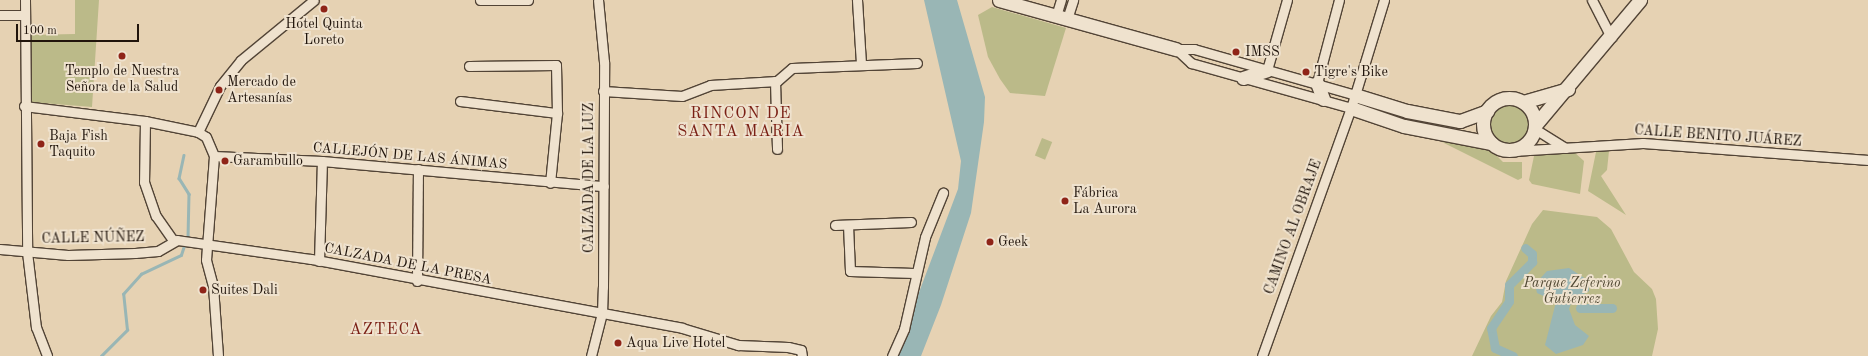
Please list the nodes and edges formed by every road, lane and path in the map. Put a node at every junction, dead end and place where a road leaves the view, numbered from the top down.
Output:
1 (25, 0) edge
2 (314, 0) edge
3 (480, 0) edge
4 (528, 0) edge
5 (598, 0) edge
6 (857, 0) edge
7 (999, 0) edge
8 (1061, 0) edge
9 (1073, 0) edge
10 (1286, 0) edge
11 (1339, 0) edge
12 (1384, 0) edge
13 (1592, 0) edge
14 (1640, 0) edge
15 (0, 15) edge
16 (25, 15) junction
17 (1062, 17) junction
18 (1611, 37) junction
19 (1176, 49) junction
20 (917, 63) dead end
21 (861, 64) junction
22 (469, 66) dead end
23 (1267, 70) junction
24 (1242, 78) junction
25 (775, 81) junction
26 (1317, 83) junction
27 (1568, 89) junction
28 (604, 91) junction
29 (1323, 99) junction
30 (460, 102) dead end
31 (1353, 102) junction
32 (1523, 102) junction
33 (24, 106) junction
34 (1486, 111) junction
35 (557, 112) junction
36 (145, 121) junction
37 (1536, 126) junction
38 (198, 132) junction
39 (1491, 143) junction
40 (1565, 148) junction
41 (777, 149) dead end
42 (1513, 150) junction
43 (214, 156) junction
44 (1868, 160) edge
45 (322, 161) junction
46 (418, 169) junction
47 (550, 183) junction
48 (604, 186) junction
49 (943, 193) dead end
50 (911, 222) dead end
51 (834, 225) dead end
52 (848, 225) junction
53 (173, 240) junction
54 (208, 245) junction
55 (0, 249) edge
56 (27, 252) junction
57 (319, 261) junction
58 (914, 273) junction
59 (417, 281) junction
60 (602, 313) junction
61 (802, 353) edge
62 (47, 356) edge
63 (218, 356) edge
64 (591, 356) edge
65 (892, 356) edge
66 (1262, 356) edge

1 - 16 street
2 - 38 street
3 - 4 street
5 - 28 street, CALZADA DE LA LUZ
6 - 21 street
7 - 17 main road
8 - 17 street
9 - 17 street
10 - 23 street
11 - 26 street
12 - 31 street, CAMINO AL OBRAJE
13 - 18 street
14 - 18 main road
15 - 16 street
16 - 33 street
17 - 19 main road
18 - 27 main road
19 - 23 street
19 - 24 street
20 - 21 street
21 - 25 street
22 - 35 street
23 - 24 main road
23 - 26 street
24 - 29 street
25 - 28 street
25 - 41 street
26 - 29 main road
26 - 31 street
27 - 32 main road
27 - 37 main road
28 - 48 street, CALZADA DE LA LUZ
29 - 31 street
30 - 35 street
31 - 34 main road
31 - 39 main road
31 - 66 street, CAMINO AL OBRAJE
32 - 34 main road
32 - 37 main road
33 - 36 street
33 - 56 street
34 - 39 main road
35 - 47 street
36 - 38 street
36 - 53 street
37 - 40 street
37 - 42 main road
38 - 43 street
39 - 42 main road
40 - 42 street, CALLE BENITO JUÁREZ
40 - 44 street, CALLE BENITO JUÁREZ
43 - 45 street, CALLEJÓN DE LAS ÁNIMAS
43 - 54 street
45 - 46 street, CALLEJÓN DE LAS ÁNIMAS
45 - 57 street
46 - 47 street, CALLEJÓN DE LAS ÁNIMAS
46 - 59 street
47 - 48 street, CALLEJÓN DE LAS ÁNIMAS
48 - 60 street, CALZADA DE LA LUZ
49 - 58 street
50 - 52 street
51 - 52 street
52 - 58 street
53 - 54 street
53 - 56 street, CALLE NÚÑEZ
54 - 57 street, CALZADA DE LA PRESA
54 - 63 street
55 - 56 street, CALLE NÚÑEZ
56 - 62 street
57 - 59 street, CALZADA DE LA PRESA
58 - 65 street
59 - 60 street, CALZADA DE LA PRESA
60 - 61 street, CALZADA DE LA PRESA
60 - 64 street, CALZADA DE LA LUZ

